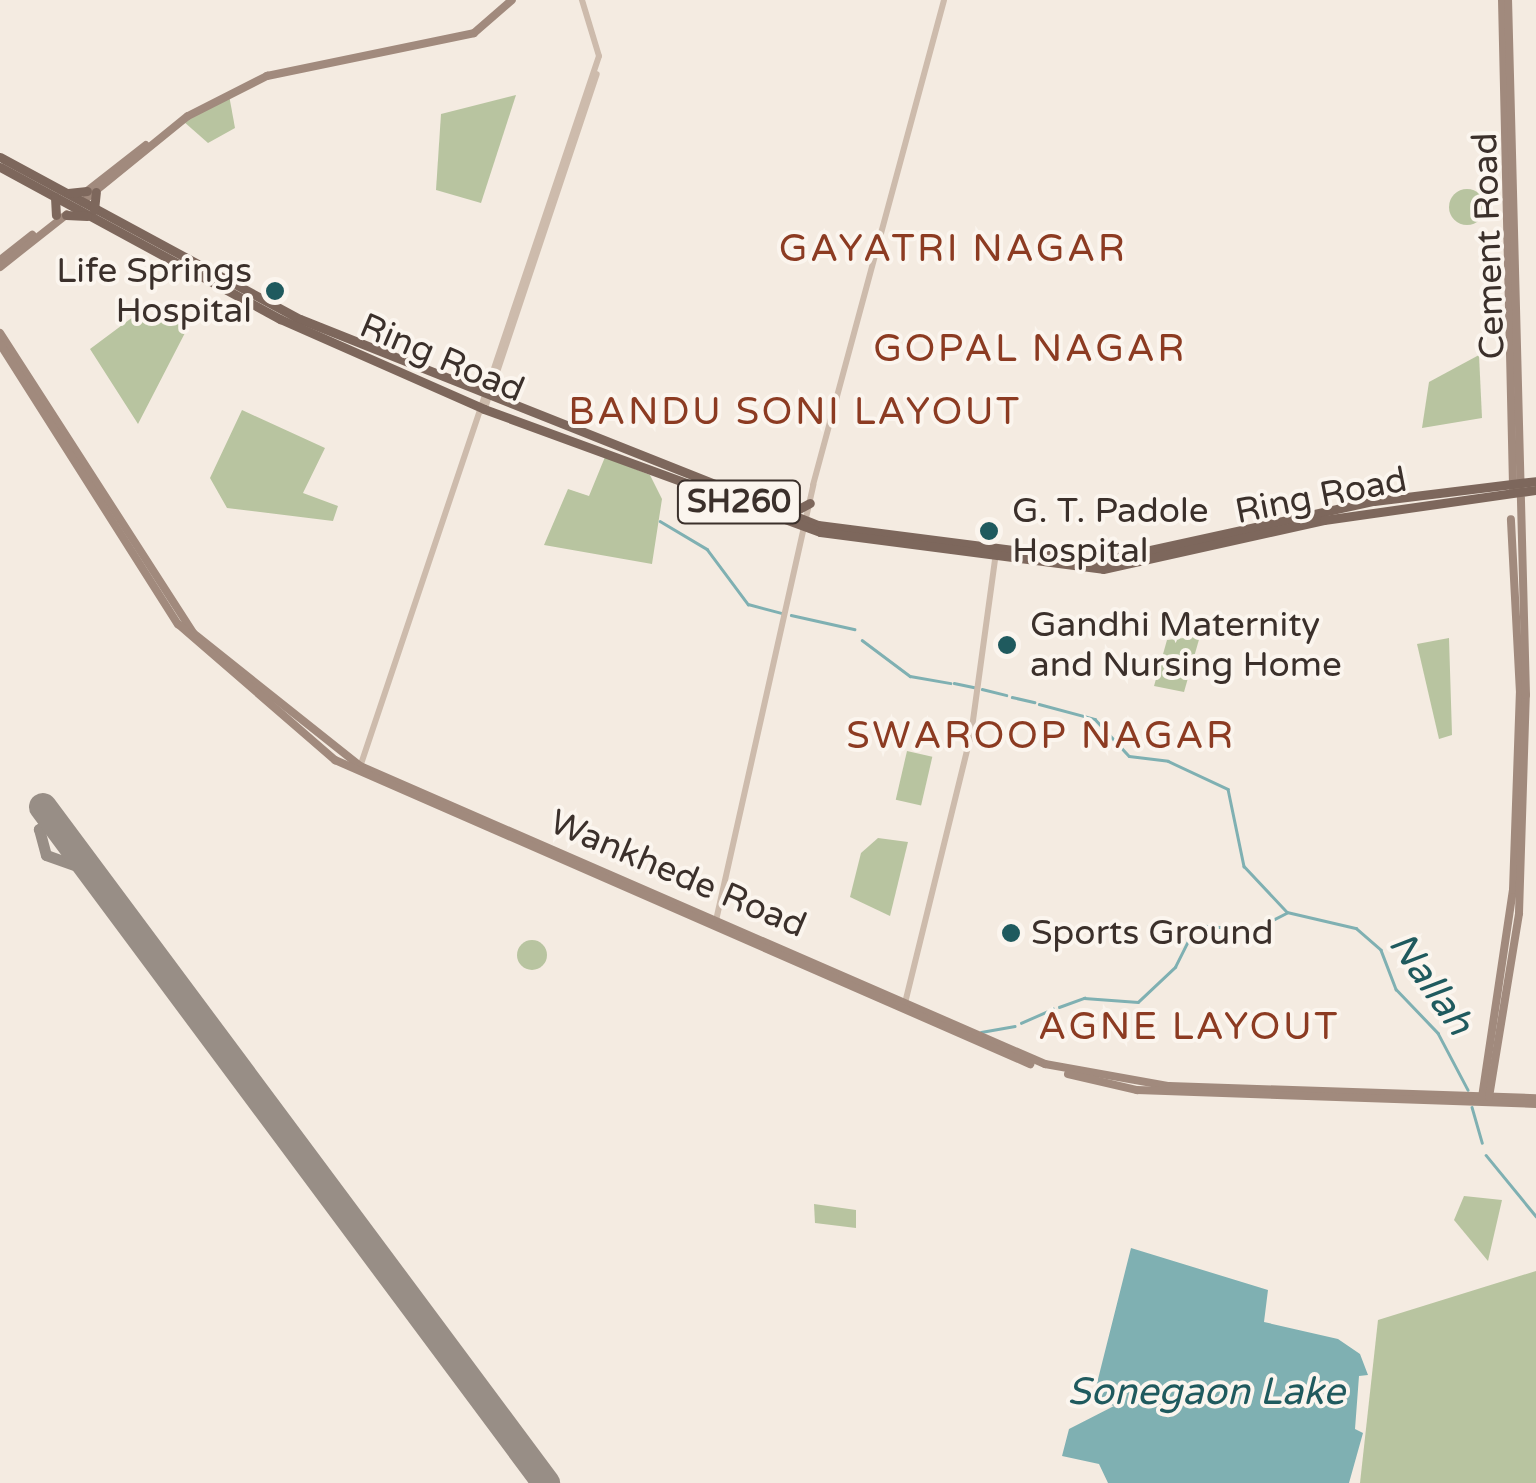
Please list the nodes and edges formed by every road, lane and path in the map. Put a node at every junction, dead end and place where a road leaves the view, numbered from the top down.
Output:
1 (508, 0) edge
2 (585, 0) edge
3 (944, 0) edge
4 (1505, 0) edge
5 (0, 157) edge
6 (0, 167) edge
7 (92, 191) junction
8 (60, 195) junction
9 (71, 208) junction
10 (92, 213) junction
11 (0, 264) edge
12 (0, 332) edge
13 (0, 344) edge
14 (484, 399) junction
15 (1536, 481) edge
16 (1516, 484) junction
17 (1536, 490) edge
18 (810, 502) junction
19 (790, 512) junction
20 (807, 524) junction
21 (995, 554) junction
22 (359, 769) junction
23 (715, 923) junction
24 (905, 1003) junction
25 (1485, 1099) junction
26 (1536, 1101) edge

1 - 7 main road
2 - 14 street
3 - 18 street
4 - 16 main road, Cement Road
5 - 8 main road, SH260
6 - 8 main road, SH260
7 - 8 main road
7 - 9 main road
7 - 10 main road
8 - 9 main road, SH260
8 - 9 main road
9 - 10 main road, SH260
9 - 10 main road
9 - 11 main road
10 - 14 main road, SH260
10 - 14 main road, Ring Road / SH260
12 - 22 main road, Wankhede Road
13 - 22 main road
14 - 19 main road, SH260
14 - 20 main road, Ring Road / SH260
14 - 22 street
15 - 16 main road, Ring Road / SH260
16 - 17 main road, Ring Road / SH260
16 - 21 main road, Ring Road / SH260
16 - 25 main road, Cement Road
18 - 19 main road
18 - 20 street
19 - 20 main road, SH260
20 - 21 main road, Ring Road / SH260
20 - 23 street
21 - 24 street
22 - 23 main road, Wankhede Road
23 - 24 main road, Wankhede Road
23 - 25 main road
24 - 25 main road, Wankhede Road
25 - 26 main road, Wankhede Road

